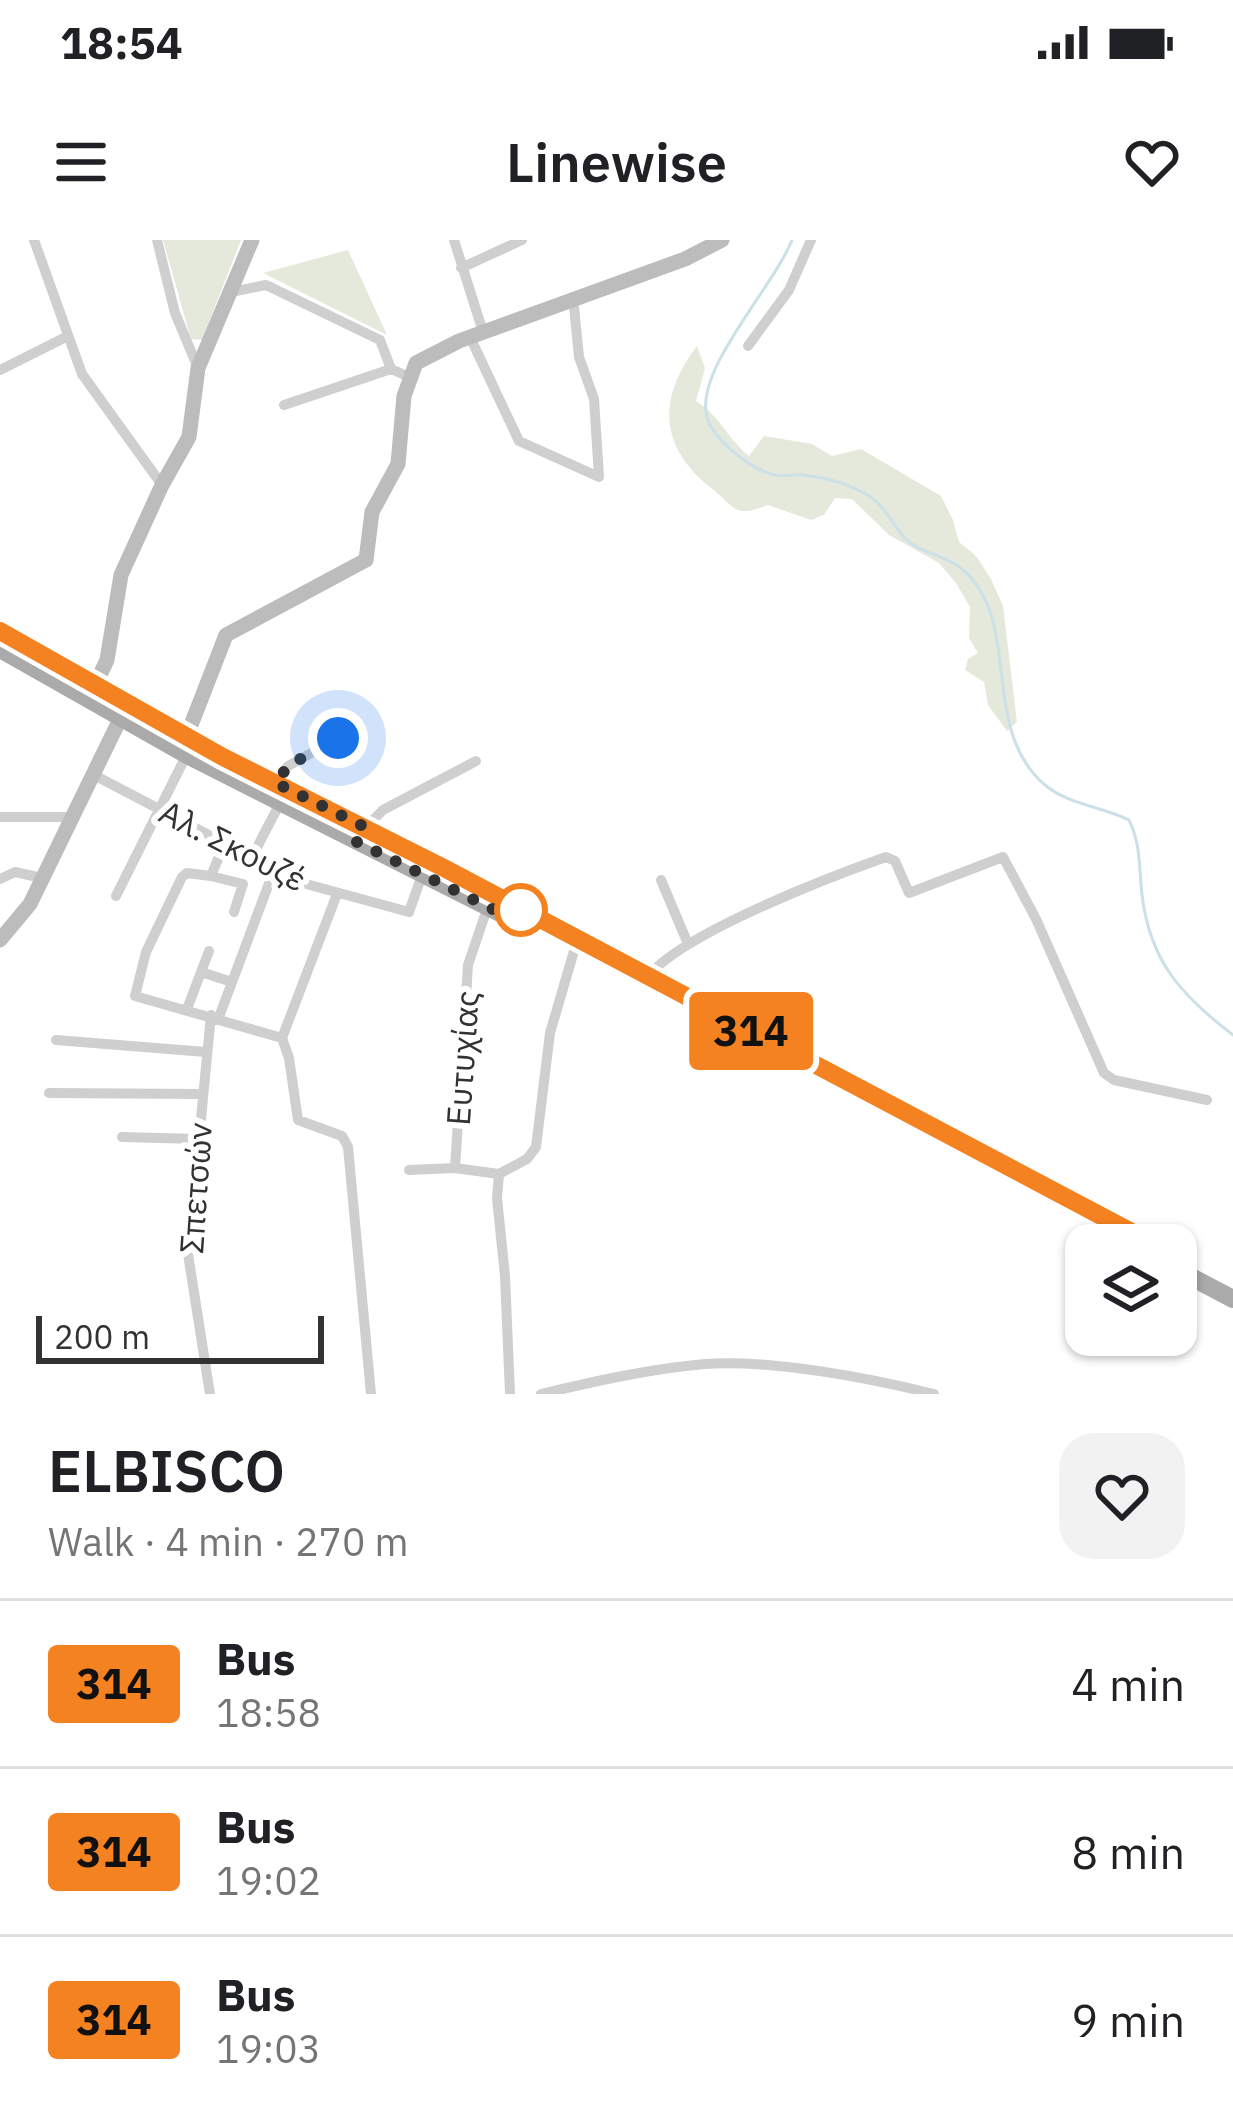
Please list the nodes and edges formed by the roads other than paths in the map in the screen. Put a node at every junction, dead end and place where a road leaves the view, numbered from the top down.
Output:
1 (34, 240) edge
2 (157, 240) edge
3 (252, 240) edge
4 (454, 240) edge
5 (522, 240) edge
6 (722, 240) edge
7 (811, 240) edge
8 (460, 268) junction
9 (231, 292) junction
10 (573, 297) junction
11 (476, 335) junction
12 (66, 337) junction
13 (748, 346) dead end
14 (198, 368) junction
15 (391, 369) junction
16 (0, 370) edge
17 (409, 377) junction
18 (284, 405) dead end
19 (162, 485) junction
20 (0, 632) edge
21 (0, 650) edge
22 (87, 690) junction
23 (124, 711) junction
24 (338, 738) dead end
25 (187, 746) junction
26 (476, 761) dead end
27 (92, 774) junction
28 (278, 793) junction
29 (160, 809) junction
30 (0, 817) edge
31 (72, 817) junction
32 (368, 838) junction
33 (225, 842) junction
34 (252, 857) junction
35 (274, 869) junction
36 (422, 875) junction
37 (211, 876) junction
38 (42, 878) junction
39 (0, 879) edge
40 (661, 880) dead end
41 (338, 894) junction
42 (116, 896) dead end
43 (488, 906) junction
44 (234, 912) dead end
45 (0, 940) edge
46 (688, 944) junction
47 (209, 951) dead end
48 (574, 951) junction
49 (201, 972) junction
50 (648, 977) junction
51 (232, 982) junction
52 (187, 1009) junction
53 (215, 1016) junction
54 (282, 1038) junction
55 (56, 1040) dead end
56 (206, 1052) junction
57 (49, 1093) dead end
58 (202, 1094) junction
59 (1207, 1100) dead end
60 (122, 1137) dead end
61 (198, 1138) junction
62 (455, 1168) junction
63 (410, 1170) dead end
64 (499, 1174) junction
65 (1090, 1224) edge
66 (1116, 1224) edge
67 (1197, 1267) edge
68 (1197, 1280) edge
69 (1233, 1286) edge
70 (1233, 1299) edge
71 (210, 1394) edge
72 (371, 1394) edge
73 (510, 1394) edge
74 (542, 1394) edge
75 (934, 1394) edge

1 - 12 street
2 - 14 street
3 - 9 street
4 - 8 street
5 - 8 street
6 - 10 street
7 - 13 street
8 - 11 street
9 - 14 street
9 - 15 street
10 - 11 street
10 - 11 street
11 - 17 street
12 - 16 street
12 - 19 street
14 - 19 street
15 - 17 street
15 - 18 street
17 - 25 street
19 - 22 street
20 - 22 main road
21 - 22 main road
22 - 23 main road
23 - 25 main road
23 - 27 street
24 - 28 street
25 - 28 main road
25 - 29 street
26 - 32 street
27 - 29 street, Αλ. Σκουζέ
27 - 31 street
28 - 32 main road
28 - 34 street
29 - 33 street, Αλ. Σκουζέ
29 - 42 street
30 - 31 street
31 - 38 street
32 - 36 main road
32 - 50 main road
33 - 34 street, Αλ. Σκουζέ
33 - 37 street
34 - 35 street, Αλ. Σκουζέ
35 - 41 street, Αλ. Σκουζέ
35 - 51 street, Σπετσών
36 - 41 street, Αλ. Σκουζέ
36 - 43 main road
37 - 44 street
37 - 52 street
38 - 39 street
38 - 45 street
40 - 46 street
41 - 54 street
43 - 48 main road
43 - 62 street, Ευτυχίας
46 - 50 street
46 - 59 street
47 - 49 street
48 - 64 street
48 - 65 main road
49 - 51 street
49 - 52 street
50 - 66 main road
51 - 53 street, Σπετσών
52 - 53 street
53 - 54 street
53 - 56 street, Σπετσών
54 - 72 street
55 - 56 street
56 - 58 street, Σπετσών
57 - 58 street
58 - 61 street, Σπετσών
60 - 61 street
61 - 71 street, Σπετσών
62 - 63 street
62 - 64 street, Ευτυχίας
64 - 73 street
67 - 69 main road
68 - 70 main road
74 - 75 street

